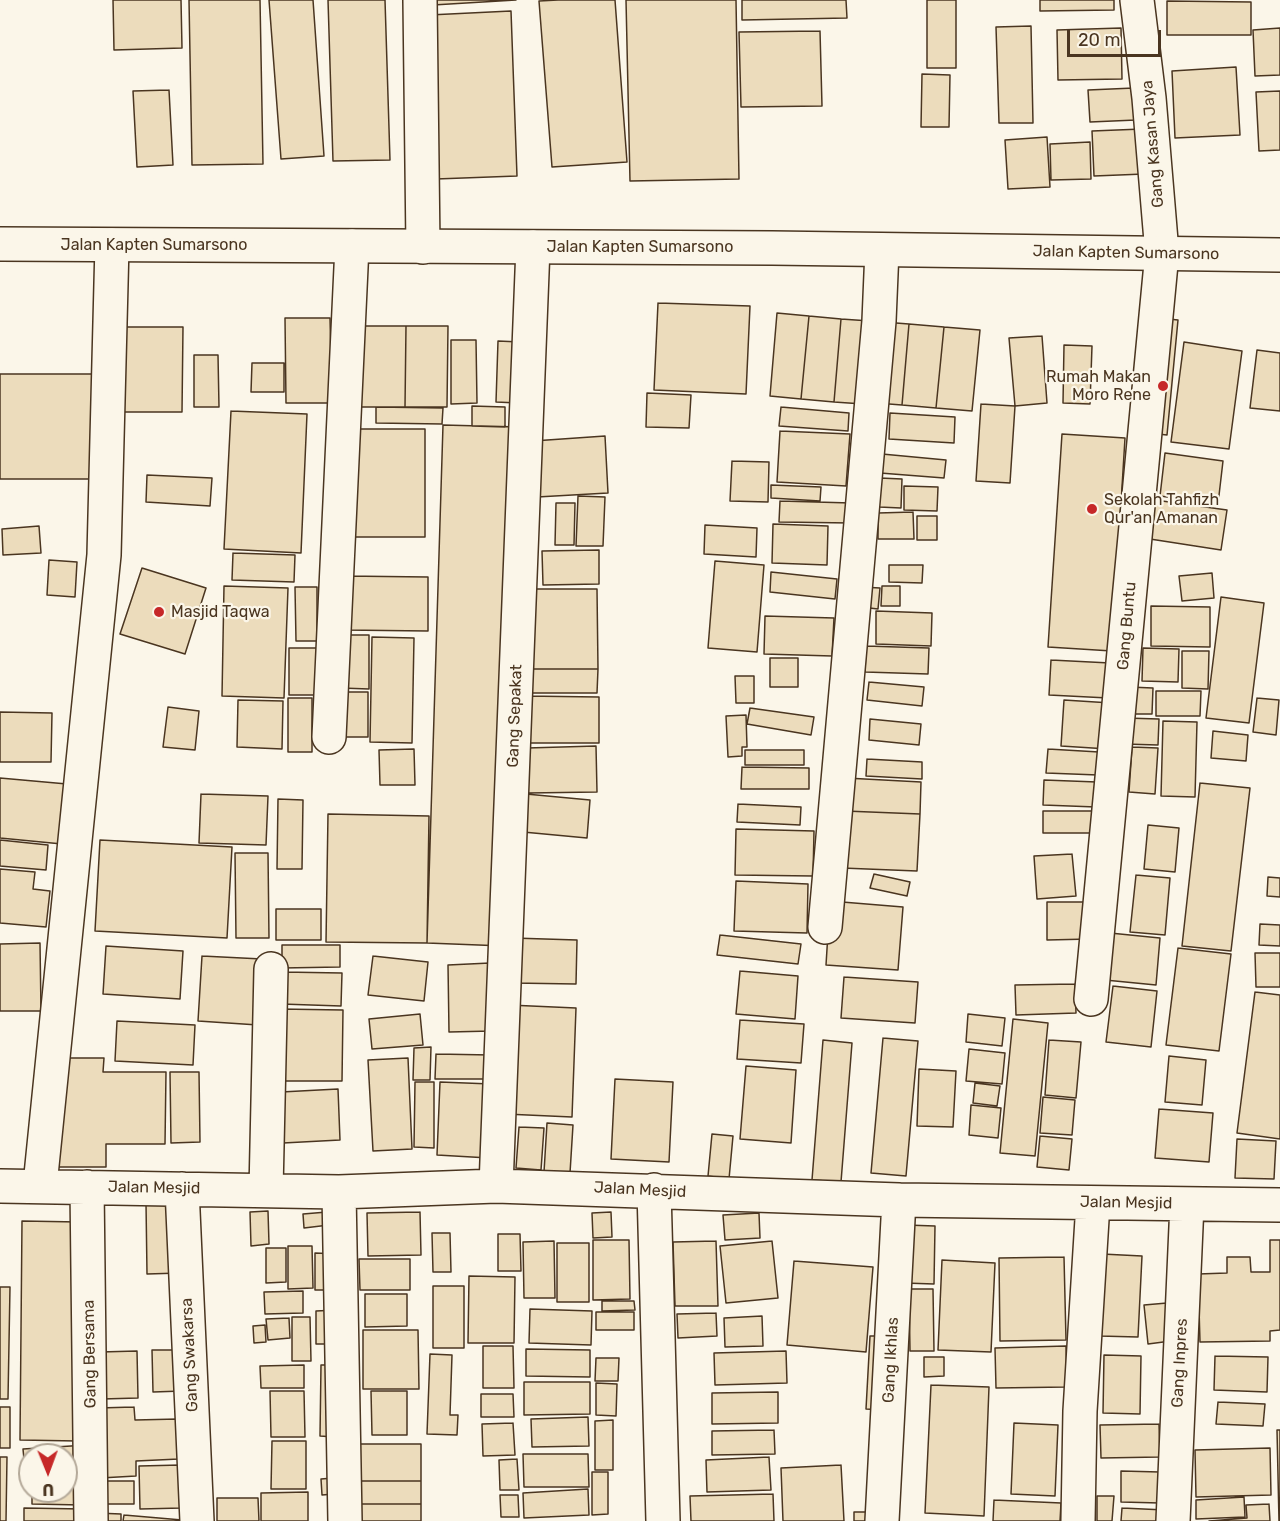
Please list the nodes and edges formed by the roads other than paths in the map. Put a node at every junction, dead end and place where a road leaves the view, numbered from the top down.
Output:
1 (420, 0) edge
2 (1137, 0) edge
3 (0, 244) edge
4 (112, 245) junction
5 (352, 246) junction
6 (423, 247) junction
7 (533, 247) junction
8 (882, 250) junction
9 (1162, 253) junction
10 (1280, 255) edge
11 (329, 737) dead end
12 (825, 927) dead end
13 (271, 969) dead end
14 (1091, 999) dead end
15 (40, 1185) junction
16 (0, 1186) edge
17 (87, 1186) junction
18 (496, 1186) junction
19 (182, 1189) junction
20 (266, 1190) junction
21 (654, 1190) junction
22 (339, 1192) junction
23 (899, 1200) junction
24 (1093, 1203) junction
25 (1187, 1204) junction
26 (1280, 1205) edge
27 (91, 1521) edge
28 (197, 1521) edge
29 (345, 1521) edge
30 (663, 1521) edge
31 (882, 1521) edge
32 (1078, 1521) edge
33 (1173, 1521) edge

1 - 6 main road
2 - 9 main road, Gang Kasan Jaya
3 - 4 main road, Jalan Kapten Sumarsono
4 - 5 main road, Jalan Kapten Sumarsono
4 - 15 main road
5 - 6 main road, Jalan Kapten Sumarsono
5 - 11 main road
6 - 7 main road, Jalan Kapten Sumarsono
7 - 8 main road, Jalan Kapten Sumarsono
7 - 18 main road, Gang Sepakat
8 - 9 main road, Jalan Kapten Sumarsono
8 - 12 main road
9 - 10 main road, Jalan Kapten Sumarsono
9 - 14 main road, Gang Buntu
13 - 20 main road
15 - 16 main road, Jalan Mesjid
15 - 17 main road, Jalan Mesjid
17 - 19 main road, Jalan Mesjid
17 - 27 main road, Gang Bersama
18 - 21 main road, Jalan Mesjid
18 - 22 main road, Jalan Mesjid
19 - 20 main road, Jalan Mesjid
19 - 28 main road, Gang Swakarsa
20 - 22 main road, Jalan Mesjid
21 - 23 main road, Jalan Mesjid
21 - 30 main road
22 - 29 main road
23 - 24 main road, Jalan Mesjid
23 - 31 main road, Gang Ikhlas
24 - 25 main road, Jalan Mesjid
24 - 32 main road
25 - 26 main road, Jalan Mesjid
25 - 33 main road, Gang Inpres

